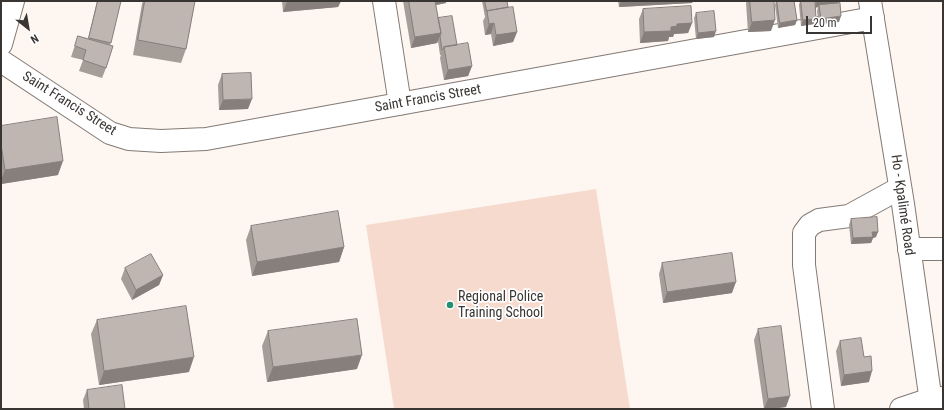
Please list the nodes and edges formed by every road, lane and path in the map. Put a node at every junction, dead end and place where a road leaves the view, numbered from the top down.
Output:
1 (13, 1) edge
2 (384, 1) edge
3 (872, 9) edge
4 (1, 44) edge
5 (1, 61) edge
6 (400, 104) junction
7 (900, 188) junction
8 (909, 249) junction
9 (943, 249) edge
10 (935, 402) edge
11 (823, 409) edge
12 (901, 409) edge

1 - 4 street
2 - 6 street
3 - 6 street, Saint Francis Street
3 - 7 street, Ho - Kpalimé Road
5 - 6 street, Saint Francis Street
7 - 8 street, Ho - Kpalimé Road
7 - 11 street
8 - 9 street
8 - 10 street, Ho - Kpalimé Road
10 - 12 street

